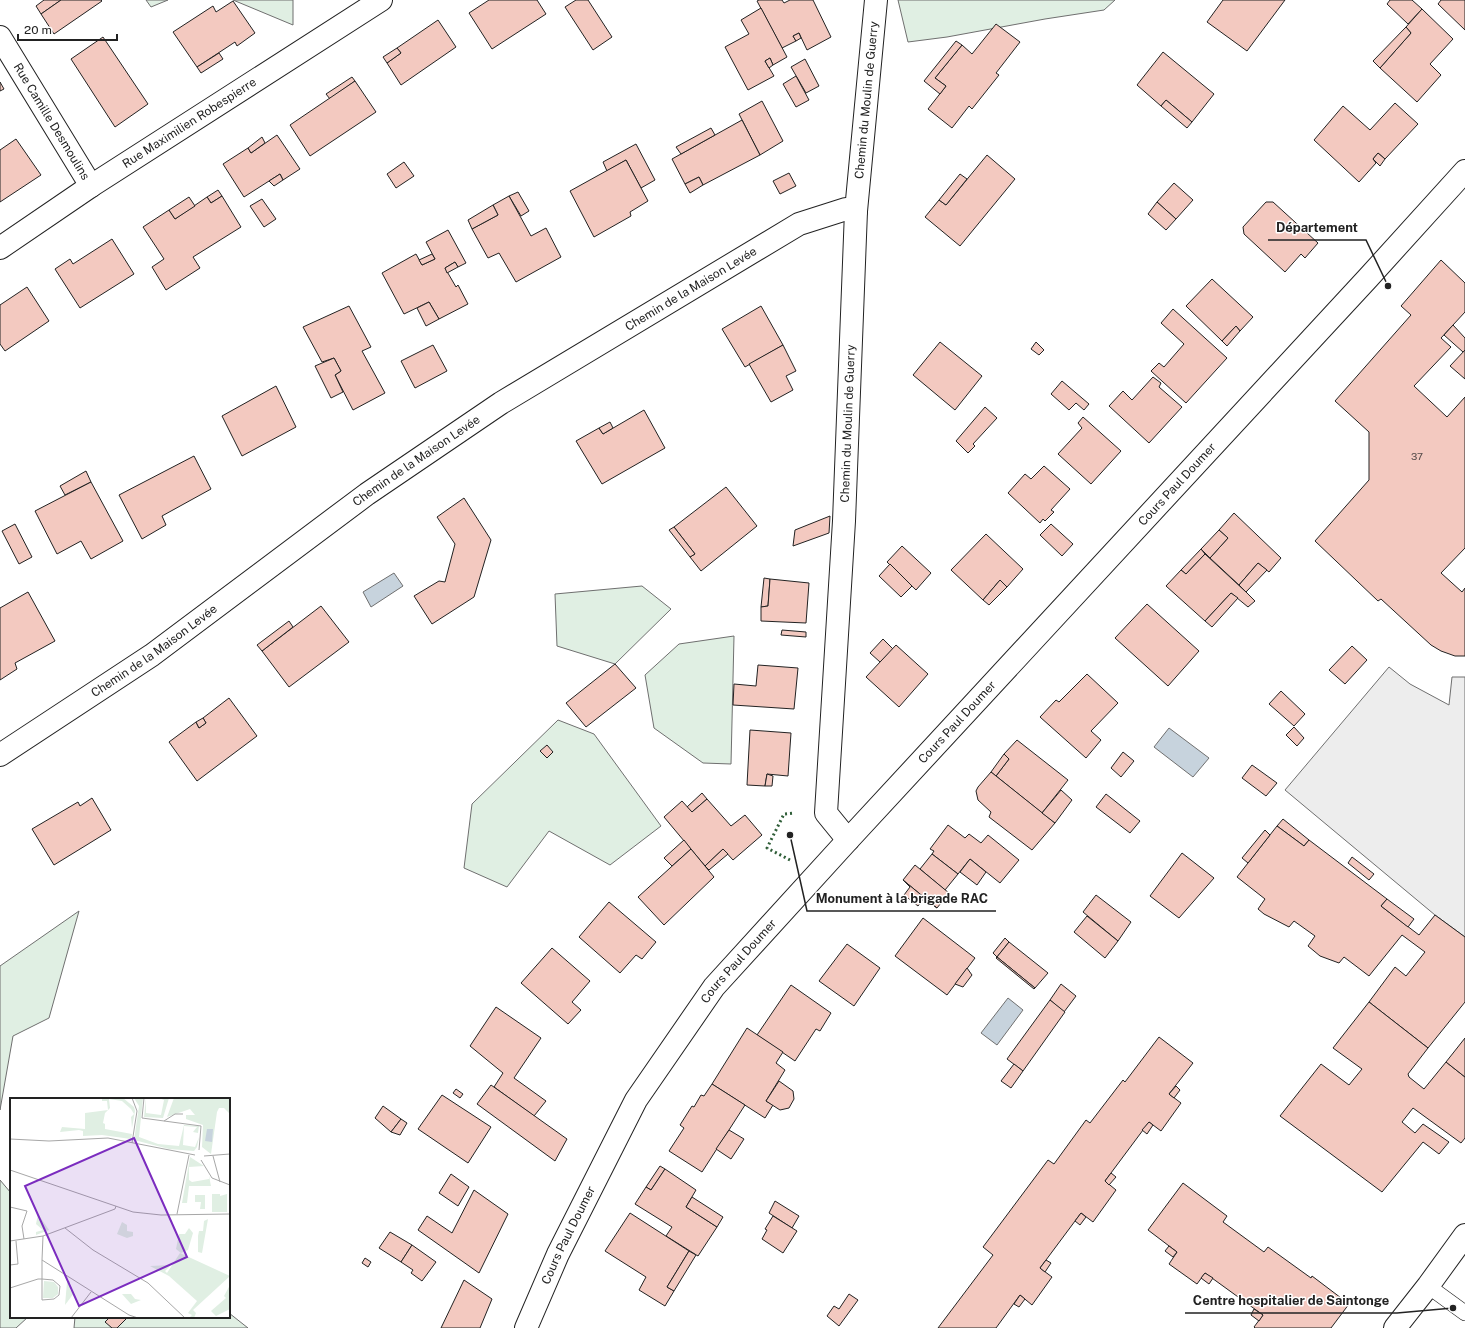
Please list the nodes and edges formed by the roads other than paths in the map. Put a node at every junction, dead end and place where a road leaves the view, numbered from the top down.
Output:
1 (381, 0) edge
2 (876, 0) edge
3 (0, 37) edge
4 (1465, 171) edge
5 (91, 186) junction
6 (856, 211) junction
7 (0, 248) edge
8 (0, 755) edge
9 (848, 840) junction
10 (1465, 1235) edge
11 (1428, 1286) junction
12 (1465, 1313) edge
13 (526, 1328) edge
14 (1395, 1328) edge

1 - 5 street, Rue Maximilien Robespierre
2 - 6 street, Chemin du Moulin de Guerry
3 - 5 street, Rue Camille Desmoulins
4 - 9 street, Cours Paul Doumer
5 - 7 street, Rue Maximilien Robespierre
6 - 8 street, Chemin de la Maison Levée
6 - 9 street, Chemin du Moulin de Guerry
9 - 13 street, Cours Paul Doumer
10 - 11 street
11 - 12 lane
11 - 14 street

